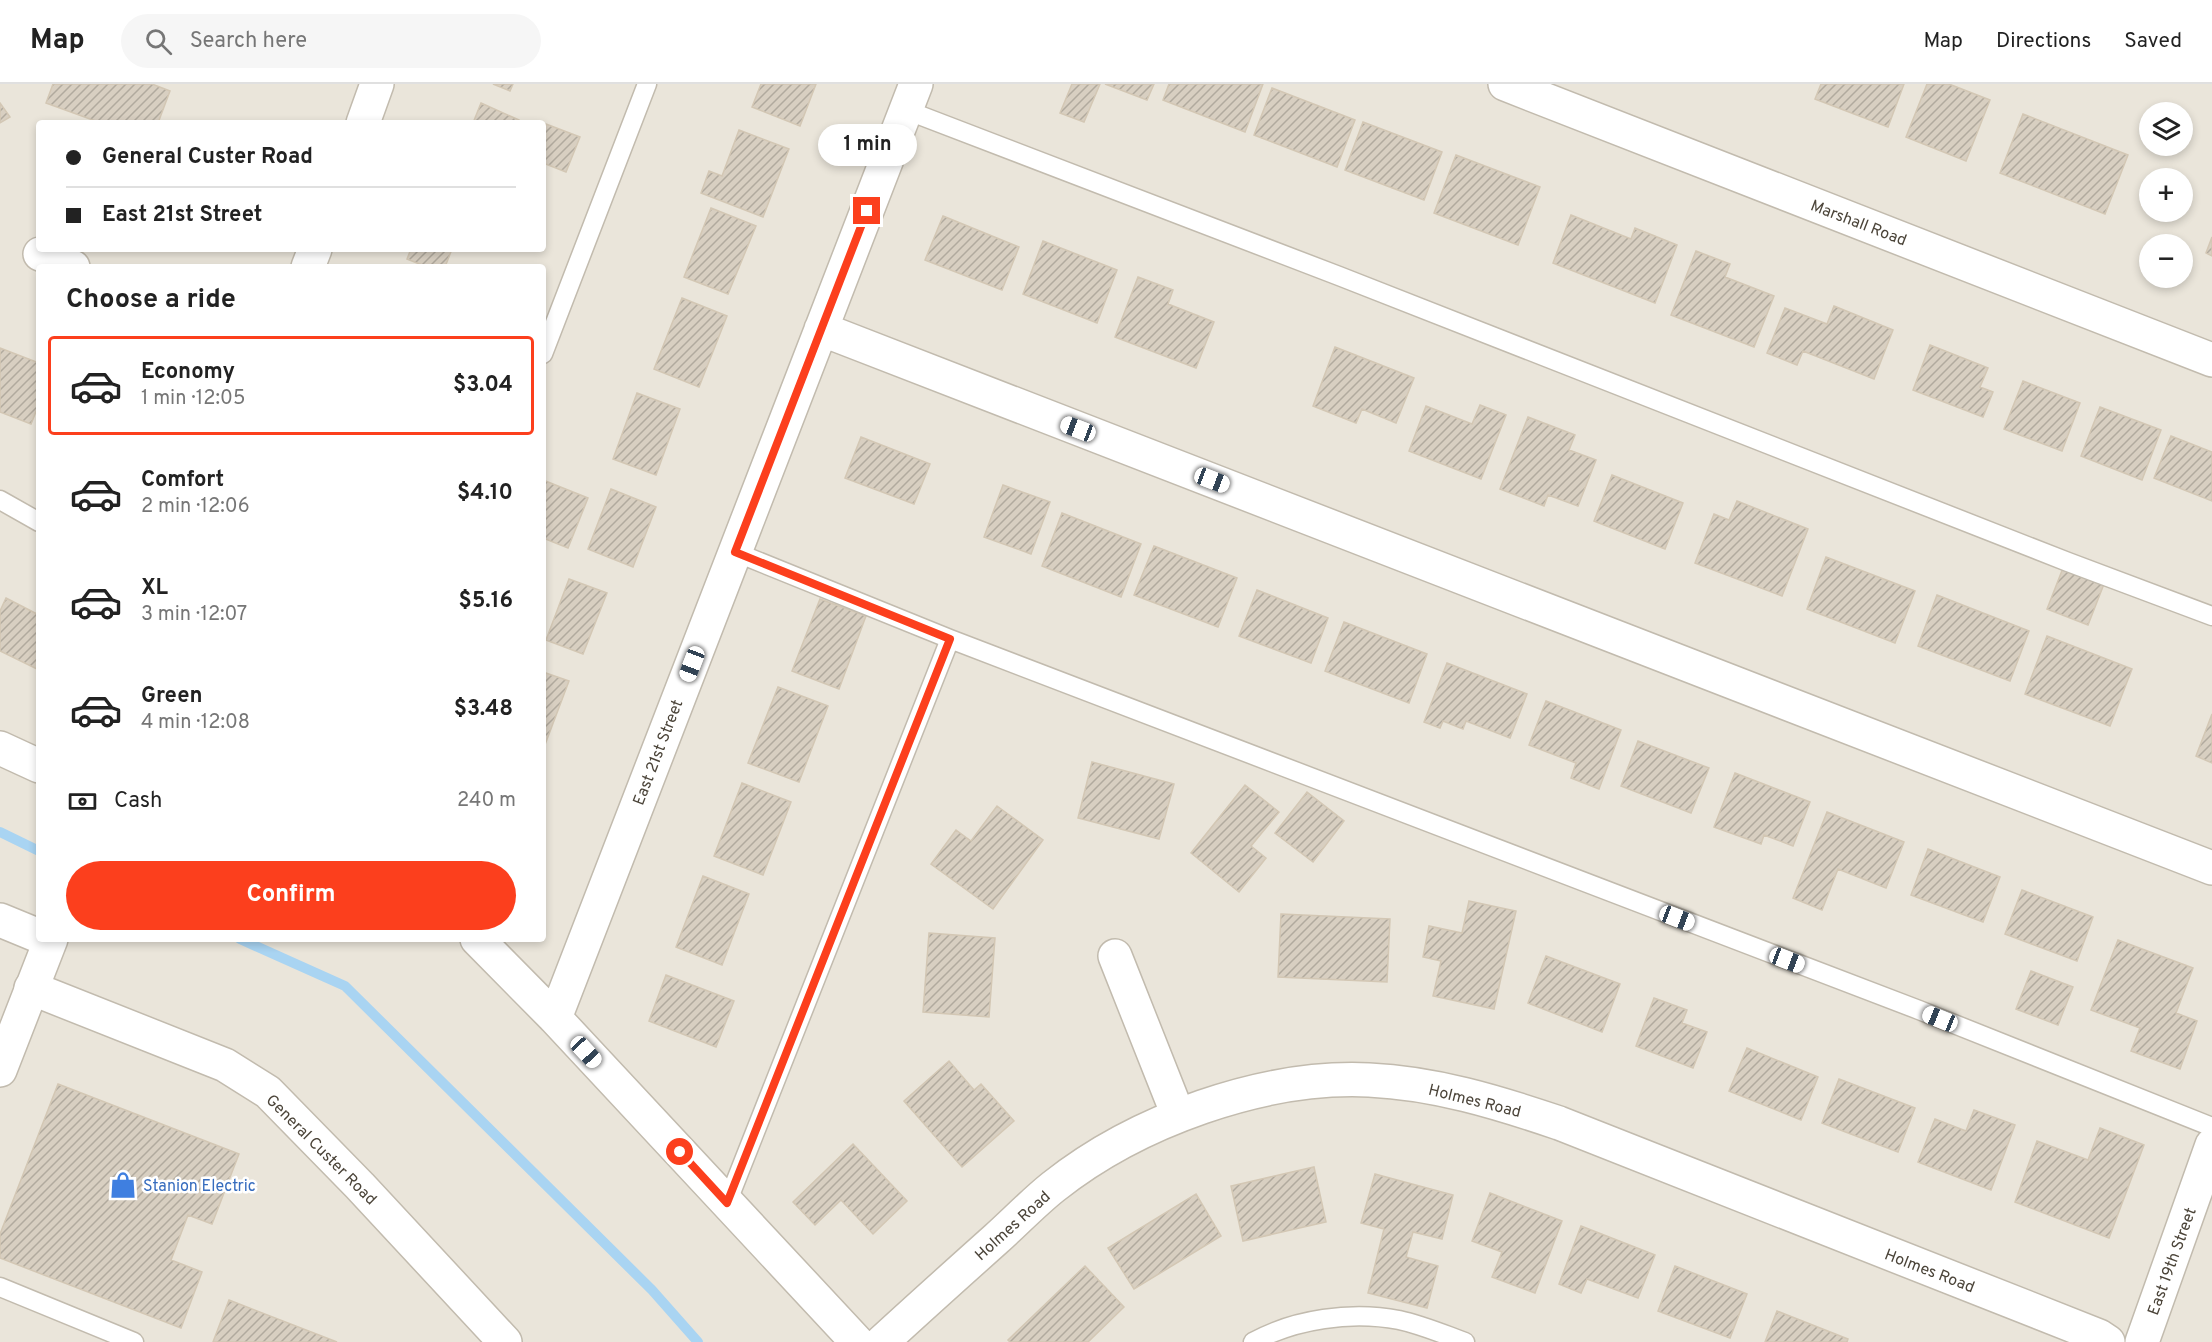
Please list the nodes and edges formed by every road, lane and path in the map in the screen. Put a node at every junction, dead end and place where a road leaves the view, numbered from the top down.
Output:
1 (377, 84) edge
2 (647, 84) edge
3 (1505, 84) edge
4 (911, 97) edge
5 (364, 120) edge
6 (40, 254) dead end
7 (65, 264) edge
8 (821, 329) junction
9 (546, 346) edge
10 (2212, 360) edge
11 (0, 500) edge
12 (36, 520) edge
13 (735, 552) junction
14 (2212, 616) edge
15 (950, 639) junction
16 (0, 748) edge
17 (36, 765) edge
18 (2212, 868) edge
19 (0, 920) edge
20 (36, 935) edge
21 (45, 942) edge
22 (480, 942) edge
23 (1115, 956) dead end
24 (31, 988) junction
25 (555, 1018) junction
26 (0, 1070) edge
27 (1178, 1115) junction
28 (2212, 1127) edge
29 (2212, 1145) edge
30 (727, 1203) junction
31 (0, 1287) edge
32 (134, 1342) edge
33 (504, 1342) edge
34 (857, 1342) edge
35 (882, 1342) edge
36 (1253, 1342) edge
37 (1465, 1342) edge
38 (2108, 1342) edge
39 (2142, 1342) edge

1 - 5 street
2 - 9 lane
3 - 10 street, Marshall Road
4 - 8 street, East 21st Street
4 - 14 lane
6 - 7 street
8 - 13 street, East 21st Street
8 - 18 street
11 - 12 lane
13 - 15 lane
13 - 25 street, East 21st Street
15 - 28 lane
15 - 30 lane
16 - 17 street
19 - 20 street
21 - 24 street
22 - 25 street
23 - 27 street
24 - 26 street
24 - 33 street, General Custer Road
25 - 30 street
27 - 35 street, Holmes Road
27 - 38 street, Holmes Road
29 - 39 street, East 19th Street
30 - 34 street
31 - 32 lane
36 - 37 lane

